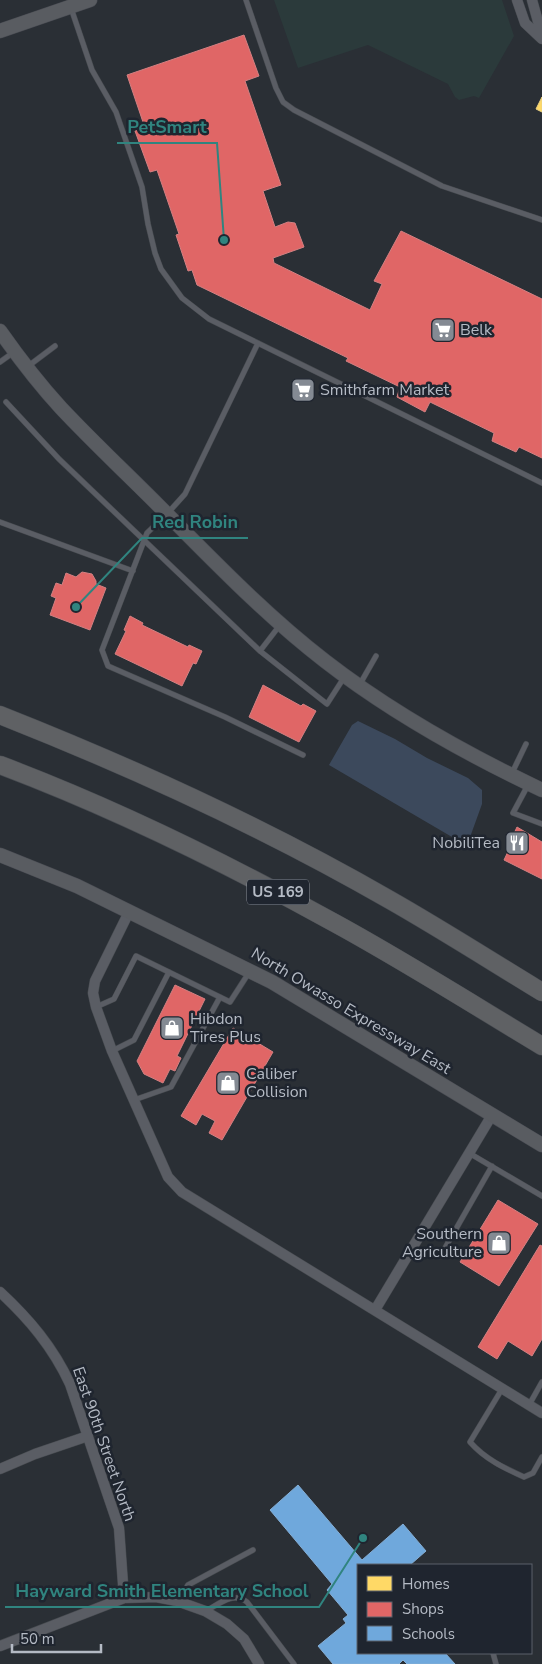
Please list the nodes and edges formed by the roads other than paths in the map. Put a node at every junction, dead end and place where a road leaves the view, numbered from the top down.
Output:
1 (90, 0) edge
2 (246, 0) edge
3 (517, 0) edge
4 (69, 3) edge
5 (534, 5) edge
6 (522, 14) junction
7 (0, 31) edge
8 (542, 37) edge
9 (542, 220) edge
10 (0, 332) edge
11 (258, 343) junction
12 (54, 346) dead end
13 (15, 352) junction
14 (0, 362) edge
15 (27, 368) junction
16 (6, 402) dead end
17 (542, 483) edge
18 (168, 514) junction
19 (0, 522) edge
20 (144, 541) junction
21 (132, 571) junction
22 (280, 624) junction
23 (260, 650) junction
24 (376, 656) dead end
25 (345, 676) junction
26 (359, 686) junction
27 (0, 715) edge
28 (526, 744) dead end
29 (303, 755) dead end
30 (0, 765) edge
31 (511, 775) junction
32 (528, 783) junction
33 (542, 790) edge
34 (542, 824) edge
35 (0, 855) edge
36 (129, 912) junction
37 (250, 970) junction
38 (169, 972) junction
39 (542, 992) edge
40 (220, 997) junction
41 (96, 1007) junction
42 (542, 1046) edge
43 (112, 1051) junction
44 (134, 1100) junction
45 (492, 1115) junction
46 (542, 1145) edge
47 (469, 1153) junction
48 (492, 1166) junction
49 (542, 1196) edge
50 (441, 1255) dead end
51 (0, 1292) edge
52 (375, 1310) junction
53 (542, 1382) edge
54 (502, 1389) junction
55 (529, 1405) junction
56 (542, 1413) edge
57 (88, 1436) junction
58 (542, 1457) edge
59 (0, 1469) edge
60 (253, 1550) dead end
61 (124, 1598) junction
62 (177, 1601) junction
63 (205, 1612) junction
64 (0, 1646) edge
65 (259, 1664) edge
66 (294, 1664) edge

1 - 4 street
2 - 9 lane
3 - 6 street
4 - 7 street
4 - 11 lane
5 - 6 lane
5 - 8 street
6 - 8 street
10 - 13 street
11 - 17 lane
11 - 18 lane
12 - 15 lane
13 - 14 lane
13 - 15 street
15 - 18 street
16 - 20 lane
18 - 20 lane
18 - 22 street
19 - 21 lane
20 - 21 lane
20 - 23 lane
21 - 29 lane
22 - 23 lane
22 - 25 street
23 - 25 lane
24 - 26 lane
25 - 26 street
26 - 31 street
27 - 39 highway, US 169
28 - 31 lane
30 - 42 highway, US 169
31 - 32 street
32 - 33 street
32 - 34 lane
35 - 36 street, North Owasso Expressway East
36 - 37 street, North Owasso Expressway East
36 - 41 street
37 - 40 lane
37 - 45 street, North Owasso Expressway East
38 - 40 lane
38 - 41 lane
38 - 43 lane
40 - 44 lane
41 - 43 street
43 - 44 street
44 - 52 street
45 - 46 street, North Owasso Expressway East
45 - 47 street
47 - 48 lane
47 - 52 street
48 - 49 lane
48 - 50 lane
51 - 57 street, East 90th Street North
52 - 54 street
53 - 55 lane
54 - 55 street
54 - 58 lane
55 - 56 street
57 - 59 street
57 - 61 street, East 90th Street North
60 - 62 lane
61 - 62 street
61 - 64 street
62 - 63 street
63 - 65 street
63 - 66 lane

